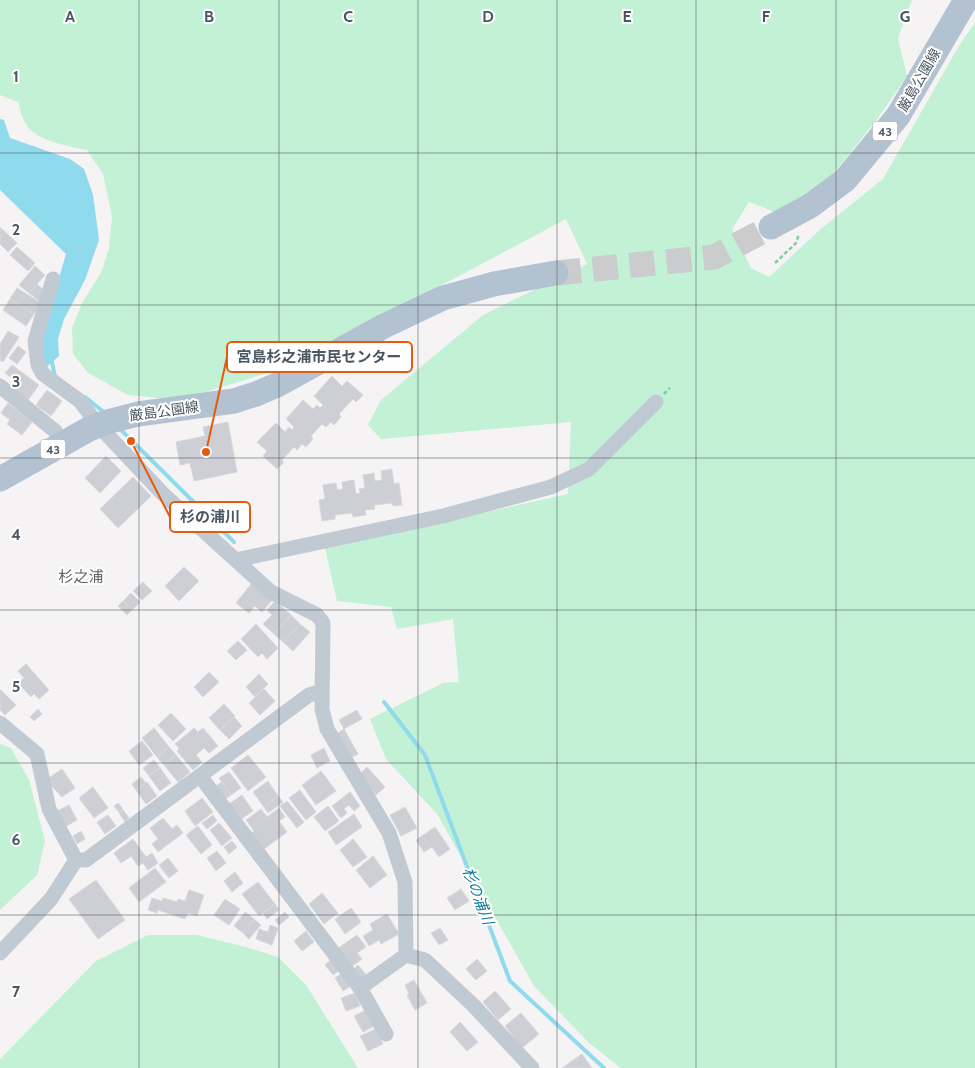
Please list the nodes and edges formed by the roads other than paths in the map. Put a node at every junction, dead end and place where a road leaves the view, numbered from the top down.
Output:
1 (966, 0) edge
2 (771, 228) tunnel mouth
3 (556, 273) tunnel mouth
4 (53, 279) dead end
5 (0, 386) edge
6 (656, 402) dead end
7 (112, 421) junction
8 (62, 444) junction
9 (0, 479) edge
10 (236, 560) junction
11 (322, 690) junction
12 (0, 723) edge
13 (200, 776) junction
14 (76, 860) junction
15 (0, 953) edge
16 (406, 955) junction
17 (360, 988) junction
18 (386, 1034) dead end
19 (532, 1068) edge

1 - 2 main road, 厳島公園線 / 43
3 - 7 main road, 厳島公園線 / 43
4 - 7 street
5 - 8 street
6 - 10 street
7 - 8 main road, 厳島公園線 / 43
7 - 10 street
8 - 9 main road, 厳島公園線 / 43
10 - 11 street
11 - 13 street
11 - 16 street
12 - 14 street
13 - 14 street
13 - 17 street
14 - 15 street
16 - 17 street
16 - 19 street
17 - 18 street

